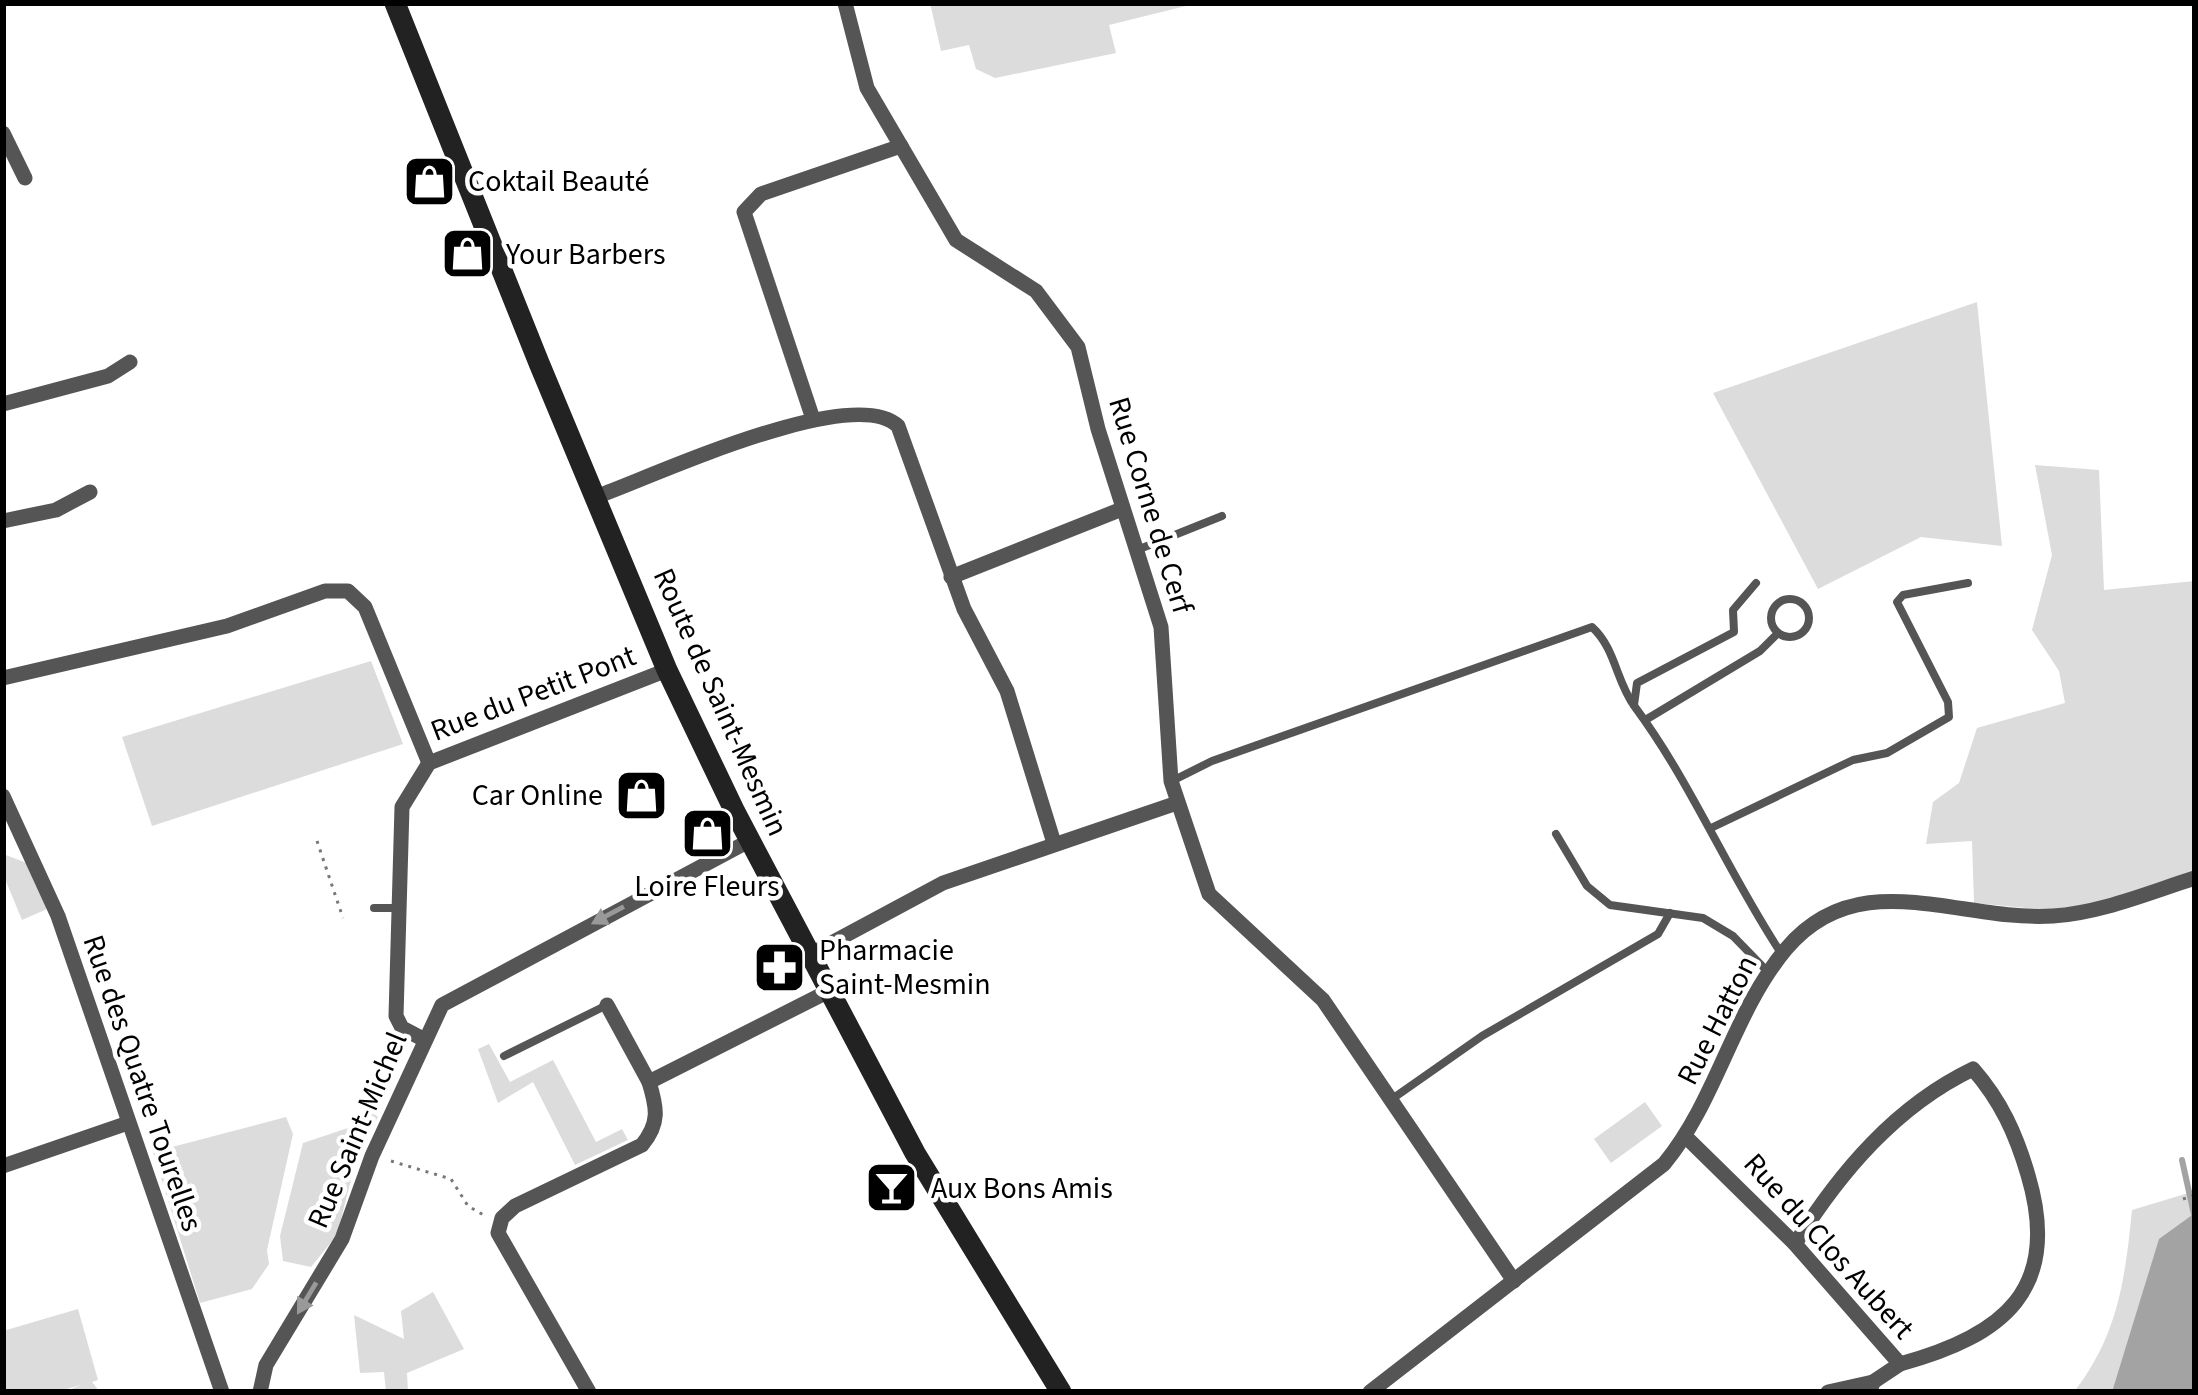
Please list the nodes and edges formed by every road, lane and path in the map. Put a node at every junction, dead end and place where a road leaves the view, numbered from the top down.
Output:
1 (395, 3) edge
2 (845, 3) edge
3 (3, 133) edge
4 (901, 146) junction
5 (26, 178) dead end
6 (130, 362) dead end
7 (3, 404) edge
8 (813, 418) junction
9 (90, 492) dead end
10 (598, 496) junction
11 (1122, 508) junction
12 (1222, 516) dead end
13 (3, 521) edge
14 (1136, 550) junction
15 (951, 577) junction
16 (1756, 583) dead end
17 (1968, 583) dead end
18 (1778, 633) junction
19 (668, 670) junction
20 (3, 678) edge
21 (1634, 706) junction
22 (1647, 719) junction
23 (429, 763) junction
24 (1171, 781) junction
25 (3, 796) edge
26 (1177, 803) junction
27 (8, 825) edge
28 (1711, 828) junction
29 (1556, 834) dead end
30 (317, 841) dead end
31 (749, 842) junction
32 (1054, 843) junction
33 (2195, 878) edge
34 (374, 908) dead end
35 (398, 908) junction
36 (1670, 913) junction
37 (343, 918) dead end
38 (1781, 954) junction
39 (809, 955) junction
40 (1769, 974) junction
41 (829, 991) junction
42 (607, 1005) joint
43 (423, 1039) junction
44 (504, 1056) dead end
45 (649, 1082) junction
46 (1392, 1099) junction
47 (128, 1123) junction
48 (1686, 1137) junction
49 (372, 1156) junction
50 (3, 1166) edge
51 (2195, 1196) edge
52 (2183, 1198) dead end
53 (500, 1225) junction
54 (1795, 1244) junction
55 (1514, 1280) junction
56 (1903, 1363) junction
57 (1872, 1387) edge
58 (222, 1392) edge
59 (260, 1392) edge
60 (589, 1392) edge
61 (1061, 1392) edge
62 (1370, 1392) edge
63 (1828, 1392) edge

1 - 10 main road, Route de Saint-Mesmin
2 - 4 street, Rue Corne de Cerf
3 - 5 street
4 - 8 street
4 - 11 street, Rue Corne de Cerf
6 - 7 street
8 - 10 street
8 - 15 street
9 - 13 street
10 - 19 main road, Route de Saint-Mesmin
11 - 14 street, Rue Corne de Cerf
11 - 15 street
12 - 14 lane
14 - 24 street, Rue Corne de Cerf
15 - 32 street
16 - 21 lane
17 - 28 lane
18 - 18 lane
18 - 22 lane
19 - 23 street, Rue du Petit Pont
19 - 31 main road, Route de Saint-Mesmin
20 - 23 street
21 - 22 lane
21 - 24 lane
22 - 28 lane
23 - 35 street, Rue du Petit Pont
24 - 26 street, Rue Corne de Cerf
25 - 27 street, Rue des Quatre Tourelles
26 - 32 street
26 - 46 street, Rue Corne de Cerf
27 - 47 street, Rue des Quatre Tourelles
28 - 38 lane
29 - 36 lane
30 - 37 path
31 - 39 main road, Route de Saint-Mesmin
31 -> 43 street, Rue Saint-Michel
32 - 39 street
33 - 38 street, Rue Hatton
34 - 35 lane
35 - 43 street, Rue du Petit Pont
36 - 40 lane
36 - 46 lane
38 - 40 street, Rue Hatton
39 - 41 main road, Route de Saint-Mesmin
40 - 48 street, Rue Hatton
41 - 45 street
41 - 61 main road, Route de Saint-Mesmin
42 - 44 lane
42 - 45 street
43 - 49 street, Rue Saint-Michel
45 - 53 street
46 - 55 street, Rue Corne de Cerf
47 - 50 street
47 - 58 street, Rue des Quatre Tourelles
48 - 54 street, Rue du Clos Aubert
48 - 55 street, Rue Hatton
49 - 53 path
49 -> 59 street, Rue Saint-Michel
51 - 52 path
53 - 60 street
54 - 56 street, Rue du Clos Aubert
54 - 56 street
55 - 62 street, Rue Hatton
56 - 57 street, Rue du Clos Aubert
57 - 63 street

